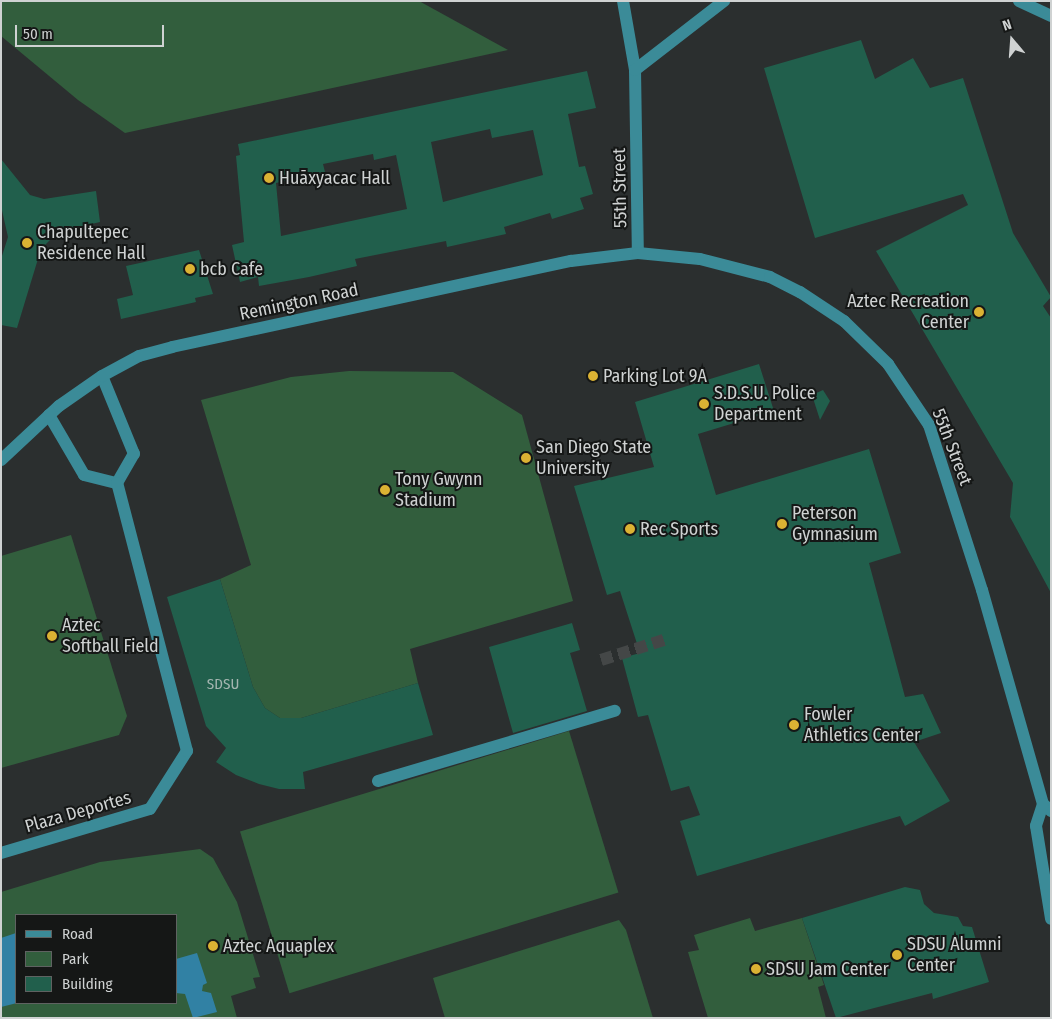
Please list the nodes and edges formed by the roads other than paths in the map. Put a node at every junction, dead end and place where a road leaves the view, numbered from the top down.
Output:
1 (623, 1) edge
2 (724, 1) edge
3 (1019, 1) edge
4 (1051, 16) edge
5 (635, 70) junction
6 (638, 253) junction
7 (102, 376) junction
8 (49, 415) junction
9 (1, 460) edge
10 (116, 483) junction
11 (615, 711) dead end
12 (378, 781) dead end
13 (1047, 808) edge
14 (1, 853) edge
15 (1051, 920) edge

1 - 5 street, 55th Street
2 - 5 street
3 - 4 street
5 - 6 street, 55th Street
6 - 7 street, Remington Road
6 - 13 street, 55th Street
7 - 8 street, Remington Road
7 - 10 street
8 - 9 street, Remington Road
8 - 10 street
10 - 14 street, Plaza Deportes
11 - 12 street
13 - 15 street, 55th Street

